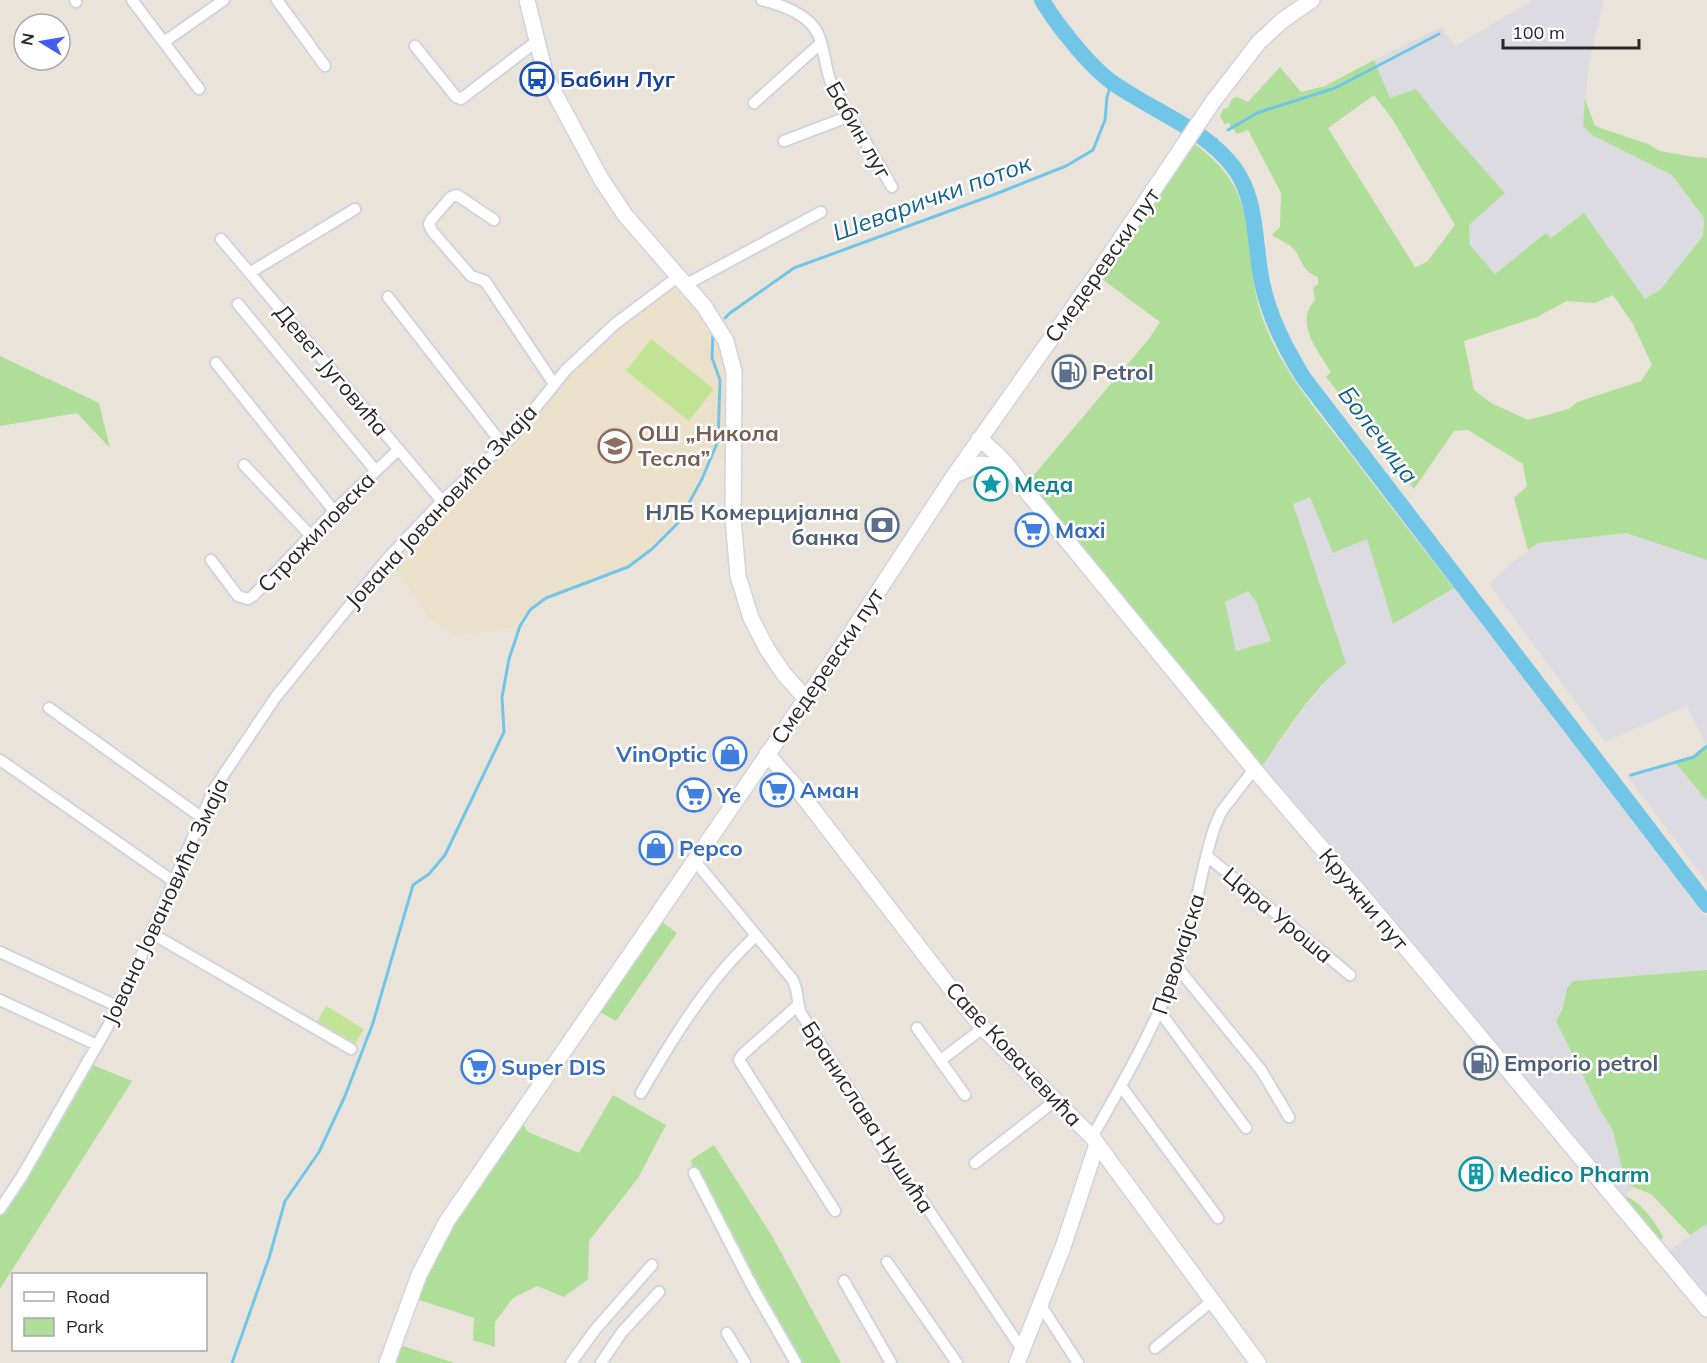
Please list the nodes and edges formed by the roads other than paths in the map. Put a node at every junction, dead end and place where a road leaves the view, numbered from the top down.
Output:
1 (132, 0) edge
2 (224, 0) edge
3 (277, 0) edge
4 (527, 0) edge
5 (762, 0) edge
6 (1312, 0) edge
7 (537, 41) junction
8 (164, 42) junction
9 (821, 43) junction
10 (415, 46) dead end
11 (325, 66) dead end
12 (199, 89) dead end
13 (754, 103) dead end
14 (850, 116) junction
15 (784, 141) dead end
16 (892, 187) dead end
17 (355, 209) dead end
18 (821, 212) dead end
19 (494, 220) dead end
20 (221, 239) dead end
21 (251, 272) junction
22 (683, 280) junction
23 (388, 297) dead end
24 (238, 304) dead end
25 (216, 363) dead end
26 (554, 384) junction
27 (993, 419) junction
28 (977, 442) junction
29 (503, 445) junction
30 (398, 450) junction
31 (999, 461) junction
32 (244, 465) dead end
33 (375, 470) junction
34 (952, 477) junction
35 (442, 501) junction
36 (334, 511) junction
37 (310, 536) junction
38 (211, 560) dead end
39 (806, 699) junction
40 (49, 708) dead end
41 (767, 754) junction
42 (0, 760) edge
43 (1254, 769) junction
44 (201, 817) junction
45 (1207, 856) junction
46 (695, 861) junction
47 (173, 881) junction
48 (151, 933) junction
49 (756, 935) junction
50 (0, 952) edge
51 (1177, 967) junction
52 (1350, 975) dead end
53 (0, 1000) edge
54 (797, 1006) junction
55 (119, 1007) junction
56 (1160, 1012) junction
57 (917, 1028) dead end
58 (983, 1028) junction
59 (97, 1044) junction
60 (351, 1049) dead end
61 (940, 1060) junction
62 (1121, 1086) junction
63 (640, 1093) dead end
64 (965, 1095) dead end
65 (1056, 1100) junction
66 (1289, 1117) dead end
67 (1246, 1128) dead end
68 (1094, 1141) junction
69 (975, 1163) dead end
70 (694, 1173) dead end
71 (0, 1209) edge
72 (835, 1211) dead end
73 (1218, 1218) dead end
74 (886, 1262) dead end
75 (652, 1265) dead end
76 (844, 1281) dead end
77 (659, 1292) dead end
78 (1212, 1300) junction
79 (1040, 1304) junction
80 (1707, 1309) edge
81 (727, 1333) dead end
82 (1155, 1348) dead end
83 (1019, 1356) edge
84 (387, 1363) edge
85 (572, 1363) edge
86 (600, 1363) edge
87 (745, 1363) edge
88 (796, 1363) edge
89 (891, 1363) edge
90 (957, 1363) edge
91 (1078, 1363) edge
92 (1258, 1363) edge

1 - 8 street
2 - 8 street
3 - 11 street
4 - 7 main road
5 - 9 street, Бабин луг
6 - 27 main road, Смедеревски пут
7 - 10 street
7 - 22 main road
8 - 12 street
9 - 13 street
9 - 14 street, Бабин луг
14 - 15 street
14 - 16 street, Бабин луг
17 - 21 street
18 - 22 street, Јована Јовановића Змаја
19 - 26 street
20 - 21 street, Девет Југовића
21 - 30 street, Девет Југовића
22 - 26 street, Јована Јовановића Змаја
22 - 39 main road
23 - 29 street
24 - 33 street
25 - 36 street
26 - 29 street, Јована Јовановића Змаја
27 - 28 main road, Смедеревски пут
27 - 31 main road
28 - 31 main road, Кружни пут
28 - 34 main road, Смедеревски пут
29 - 35 street, Јована Јовановића Змаја
30 - 33 street, Стражиловска
30 - 35 street, Девет Југовића
31 - 34 main road
31 - 43 main road, Кружни пут
32 - 37 street
33 - 36 street, Стражиловска
34 - 39 main road, Смедеревски пут
35 - 44 street, Јована Јовановића Змаја
36 - 37 street, Стражиловска
37 - 38 street, Стражиловска
39 - 41 main road, Смедеревски пут
40 - 44 street
41 - 46 main road, Смедеревски пут
41 - 58 main road, Саве Ковачевића
42 - 47 street
43 - 45 street, Првомајска
43 - 80 main road, Кружни пут
44 - 47 street, Јована Јовановића Змаја
45 - 51 street, Првомајска
45 - 52 street, Цара Уроша
46 - 49 street, Бранислава Нушића
46 - 84 main road, Смедеревски пут
47 - 48 street, Јована Јовановића Змаја
48 - 55 street, Јована Јовановића Змаја
48 - 60 street
49 - 54 street, Бранислава Нушића
49 - 63 street
50 - 55 street
51 - 56 street, Првомајска
51 - 66 street
53 - 59 street
54 - 72 street
54 - 83 street, Бранислава Нушића
55 - 59 street, Јована Јовановића Змаја
56 - 62 street, Првомајска
56 - 67 street
57 - 61 street
58 - 61 street
58 - 65 main road, Саве Ковачевића
59 - 71 street, Јована Јовановића Змаја
61 - 64 street
62 - 68 street, Првомајска
62 - 73 street
65 - 68 main road, Саве Ковачевића
65 - 69 street
68 - 78 main road, Саве Ковачевића
68 - 79 main road, Првомајска
70 - 88 street
74 - 90 street
75 - 85 street
76 - 89 street
77 - 86 street
78 - 82 street
78 - 92 main road, Саве Ковачевића
79 - 83 main road, Првомајска
79 - 91 street
81 - 87 street

